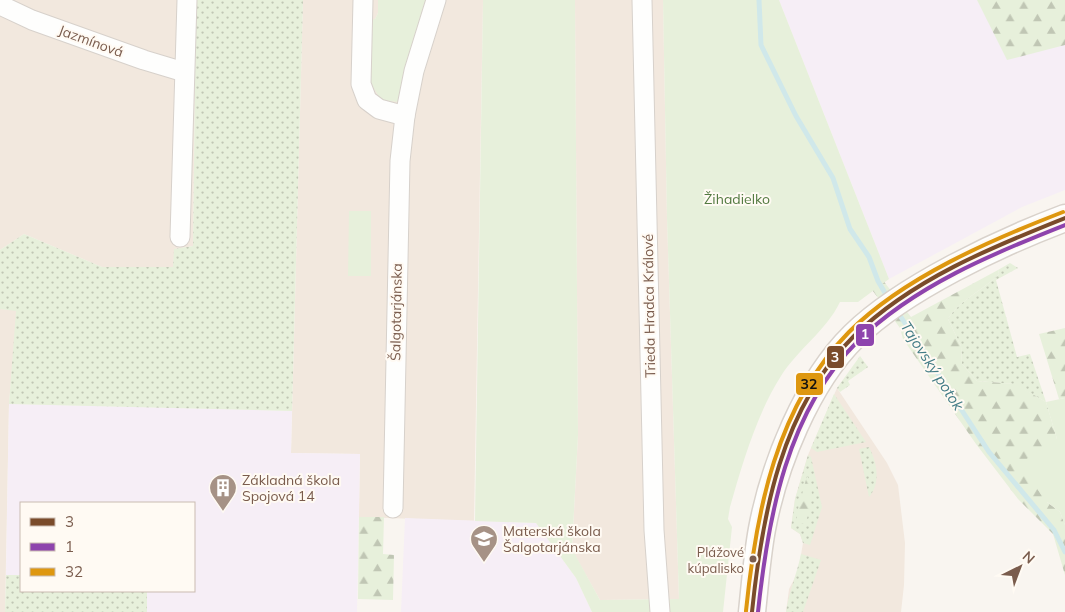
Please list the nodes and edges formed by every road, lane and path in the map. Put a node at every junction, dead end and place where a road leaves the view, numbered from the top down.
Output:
1 (187, 0) edge
2 (363, 0) edge
3 (436, 0) edge
4 (642, 0) edge
5 (0, 5) edge
6 (184, 72) junction
7 (405, 116) junction
8 (1065, 218) edge
9 (180, 237) dead end
10 (393, 508) dead end
11 (660, 612) edge
12 (752, 612) edge

1 - 6 street
2 - 7 street
3 - 7 street, Šalgotarjánska
4 - 11 street, Trieda Hradca Králové
5 - 6 street, Jazmínová
6 - 9 street
7 - 10 street, Šalgotarjánska
8 - 12 street

